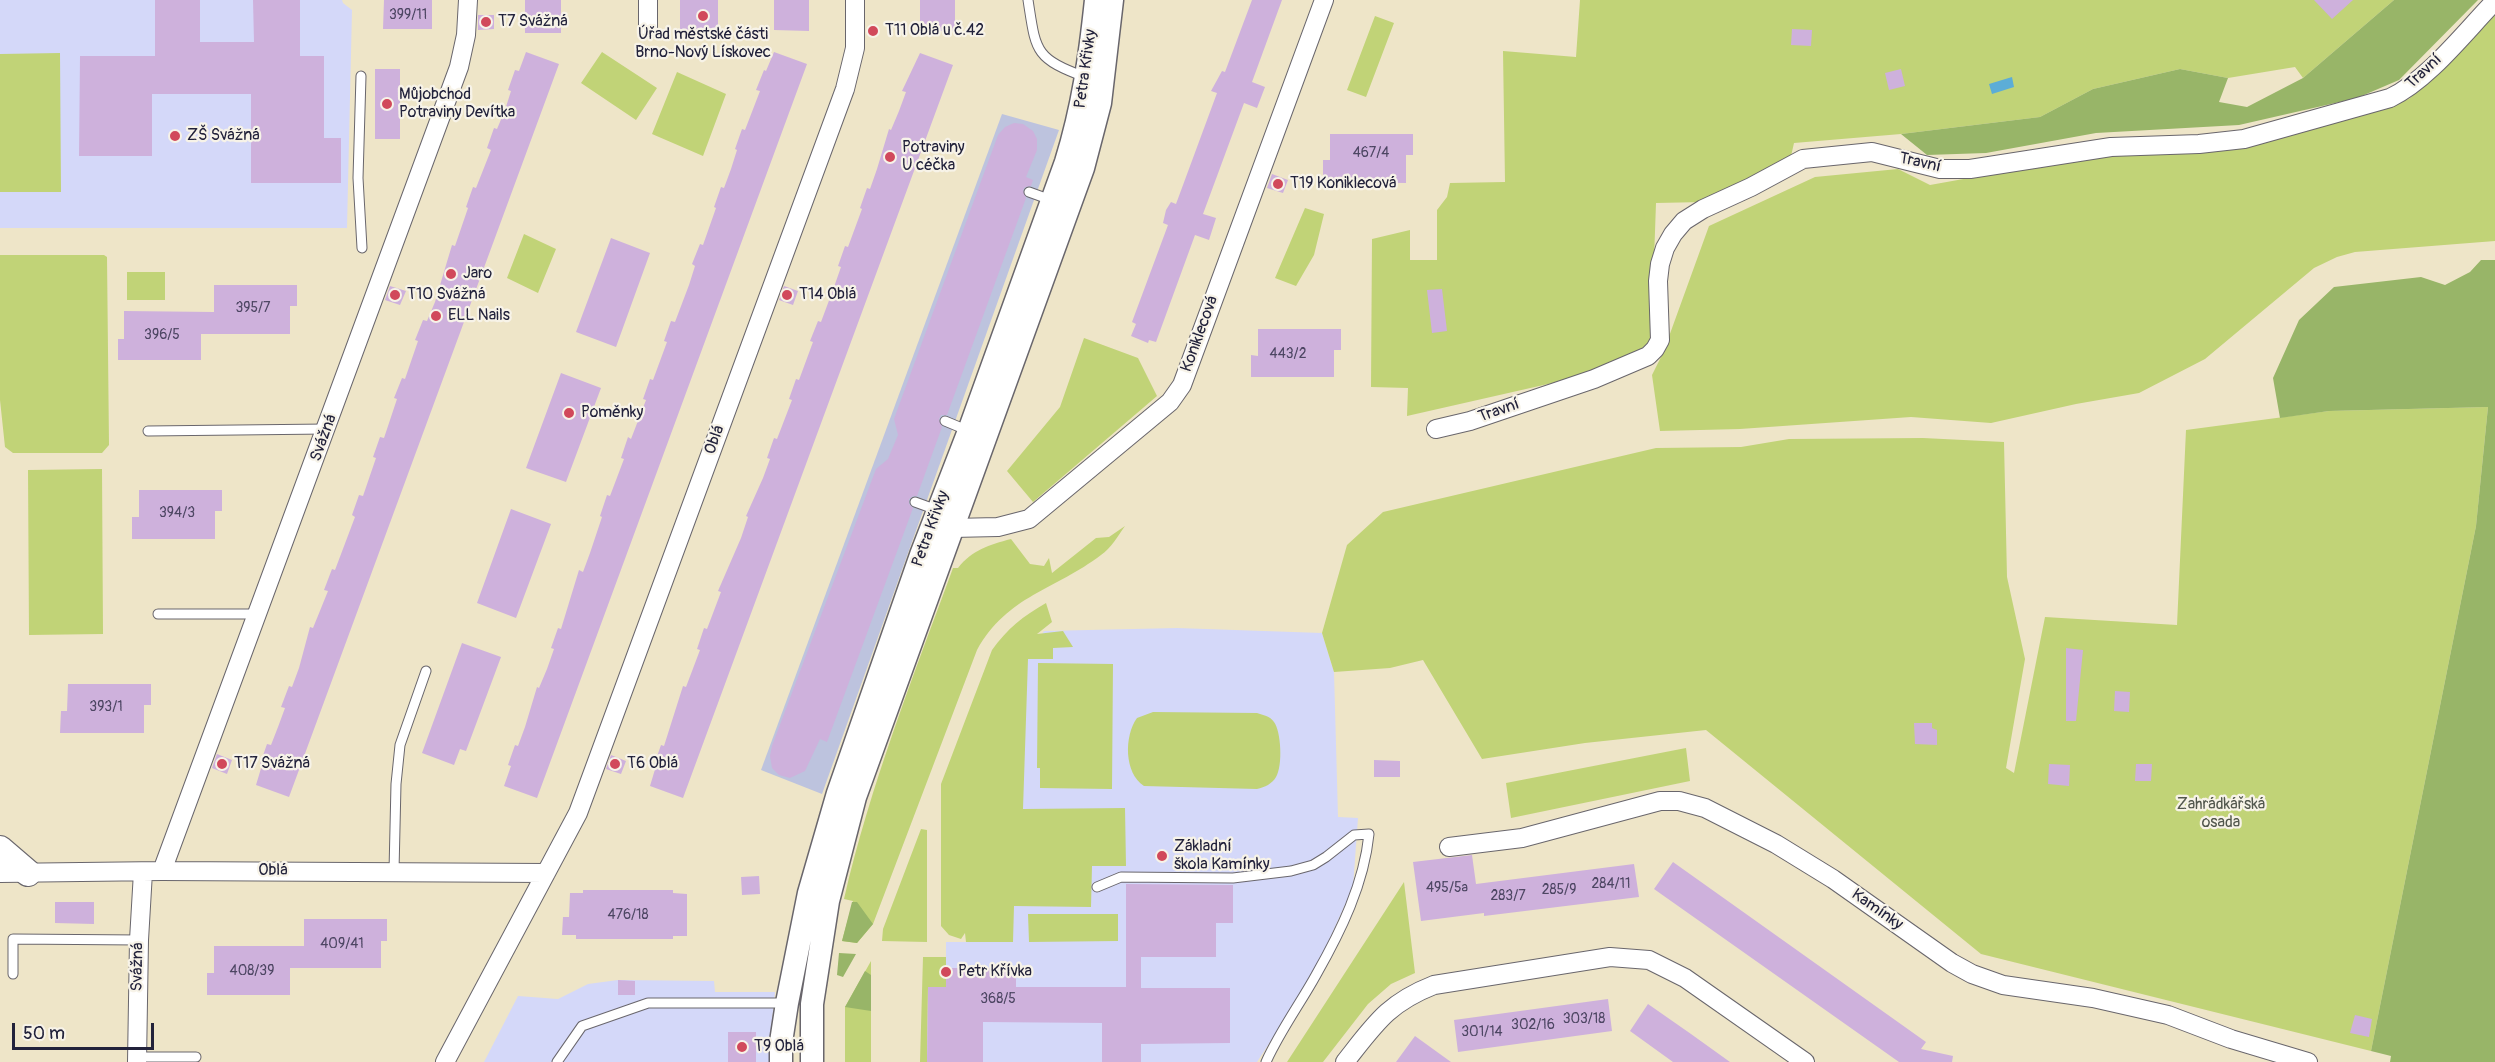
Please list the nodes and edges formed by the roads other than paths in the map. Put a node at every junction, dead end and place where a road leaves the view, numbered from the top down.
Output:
1 (468, 0) edge
2 (648, 0) edge
3 (855, 0) edge
4 (1028, 0) edge
5 (1096, 0) edge
6 (1112, 0) edge
7 (1324, 0) edge
8 (2495, 1) edge
9 (648, 27) dead end
10 (362, 76) dead end
11 (1087, 78) junction
12 (1029, 192) dead end
13 (1053, 201) junction
14 (362, 248) dead end
15 (945, 421) dead end
16 (327, 429) junction
17 (1436, 429) dead end
18 (148, 431) dead end
19 (969, 431) junction
20 (915, 502) dead end
21 (941, 520) junction
22 (158, 614) dead end
23 (258, 614) junction
24 (426, 671) dead end
25 (1449, 848) dead end
26 (0, 849) edge
27 (162, 871) junction
28 (393, 871) junction
29 (143, 872) junction
30 (0, 873) edge
31 (28, 873) junction
32 (546, 873) junction
33 (1097, 887) dead end
34 (139, 940) junction
35 (13, 974) dead end
36 (799, 1004) junction
37 (196, 1057) dead end
38 (137, 1059) edge
39 (445, 1062) edge
40 (557, 1062) edge
41 (781, 1062) edge
42 (812, 1062) edge
43 (1266, 1062) edge
44 (1345, 1062) edge
45 (1805, 1062) edge
46 (2308, 1062) edge

1 - 16 street, Svážná
2 - 9 street
3 - 32 street, Oblá
4 - 11 lane
5 - 11 street, Petra Křivky
6 - 21 street, Petra Křivky
7 - 21 street, Koniklecová
8 - 17 street, Travní
10 - 14 lane
11 - 13 street, Petra Křivky
12 - 13 lane
13 - 19 street, Petra Křivky
15 - 19 lane
16 - 18 lane
16 - 23 street, Svážná
19 - 21 street, Petra Křivky
20 - 21 lane
21 - 36 street, Petra Křivky
22 - 23 lane
23 - 27 street, Svážná
24 - 28 lane
25 - 46 street, Kamínky
26 - 31 main road
27 - 28 street, Oblá
27 - 29 street, Oblá
28 - 32 street, Oblá
29 - 31 street, Oblá
29 - 34 street, Svážná
30 - 31 street, Oblá
32 - 39 street, Oblá
33 - 43 lane
34 - 35 lane
34 - 38 street, Svážná
36 - 40 lane
36 - 41 street, Petra Křivky
36 - 42 street, Petra Křivky
37 - 38 lane
44 - 45 street

